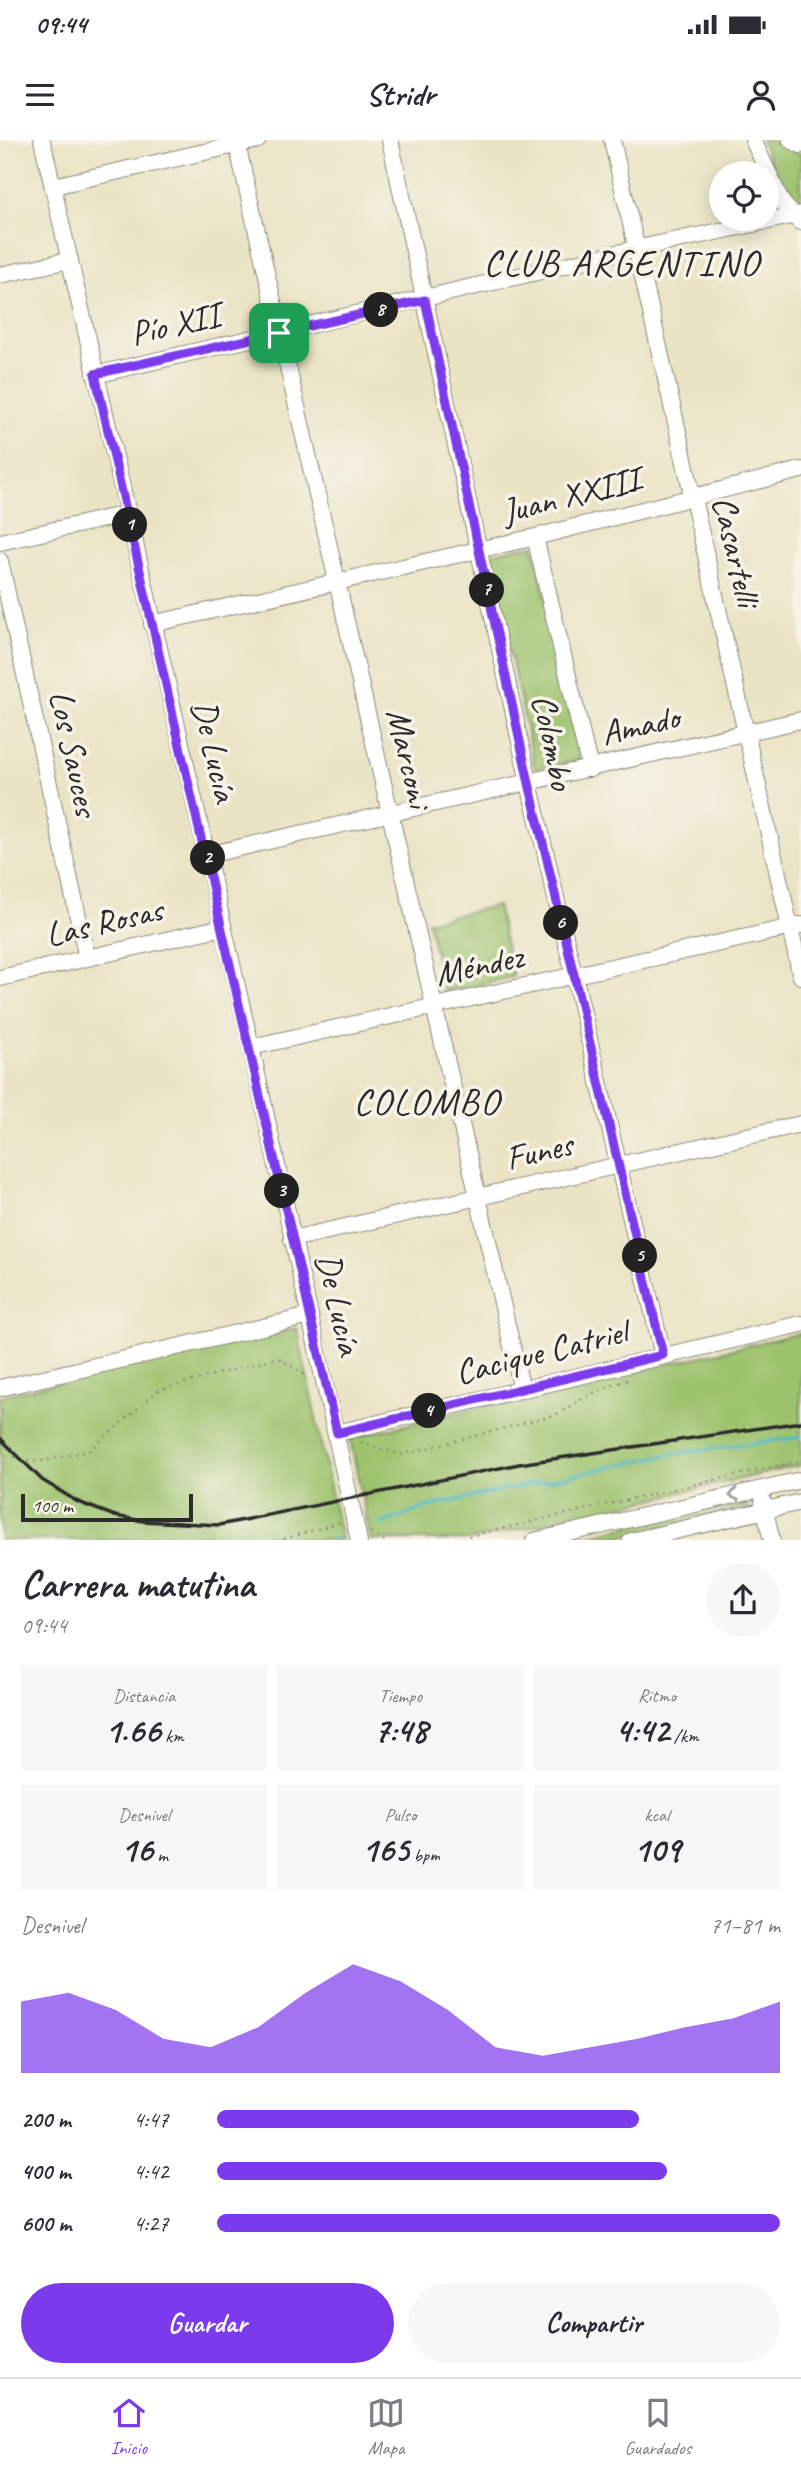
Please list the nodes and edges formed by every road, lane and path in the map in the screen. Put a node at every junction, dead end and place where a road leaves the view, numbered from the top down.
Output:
1 (42, 140) edge
2 (258, 140) edge
3 (390, 140) edge
4 (612, 140) edge
5 (753, 140) edge
6 (791, 140) edge
7 (237, 142) edge
8 (801, 145) edge
9 (53, 186) junction
10 (798, 217) edge
11 (635, 249) junction
12 (70, 260) junction
13 (0, 275) edge
14 (425, 300) junction
15 (279, 333) junction
16 (95, 374) junction
17 (801, 470) edge
18 (691, 497) junction
19 (127, 514) junction
20 (535, 537) junction
21 (0, 542) edge
22 (478, 550) junction
23 (0, 561) edge
24 (337, 582) junction
25 (152, 624) junction
26 (801, 720) edge
27 (744, 733) junction
28 (590, 769) junction
29 (529, 783) junction
30 (389, 814) junction
31 (207, 855) junction
32 (223, 927) junction
33 (795, 927) edge
34 (87, 958) junction
35 (801, 976) edge
36 (0, 978) edge
37 (573, 978) junction
38 (434, 1007) junction
39 (251, 1047) junction
40 (801, 1124) edge
41 (618, 1164) junction
42 (477, 1197) junction
43 (292, 1239) junction
44 (310, 1316) junction
45 (801, 1324) edge
46 (663, 1355) junction
47 (631, 1379) dead end
48 (0, 1388) edge
49 (327, 1388) junction
50 (522, 1390) junction
51 (337, 1433) junction
52 (359, 1441) dead end
53 (0, 1454) edge
54 (801, 1460) edge
55 (801, 1480) edge
56 (760, 1489) junction
57 (801, 1502) edge
58 (765, 1510) junction
59 (355, 1522) junction
60 (557, 1538) edge
61 (280, 1540) edge
62 (359, 1540) edge
63 (383, 1540) edge
64 (451, 1540) edge
65 (635, 1540) edge
66 (772, 1540) edge

1 - 9 street, De Lucía
2 - 7 street
3 - 14 street, Colombo
4 - 11 street, Casartelli
5 - 10 street
6 - 8 street
7 - 9 street
7 - 15 street, Marconi
9 - 12 street, De Lucía
10 - 11 street, Pío XII
11 - 14 street, Pío XII
11 - 18 street, Casartelli
12 - 13 street
12 - 16 street, De Lucía
14 - 15 street, Pío XII
14 - 22 street, Colombo
15 - 16 street, Pío XII
15 - 24 street, Marconi
16 - 19 street, De Lucía
17 - 18 street, Juan XXIII
18 - 20 street, Juan XXIII
18 - 27 street, Casartelli
19 - 21 street
19 - 25 street, De Lucía
20 - 22 street, Juan XXIII
20 - 28 street, Colombo
22 - 24 street, Juan XXIII
22 - 29 street, Colombo
23 - 34 street, Los Sauces
24 - 25 street, Juan XXIII
24 - 30 street, Marconi
25 - 31 street, De Lucía
26 - 27 street, Amado
27 - 28 street, Amado
27 - 33 street, Casartelli
28 - 29 street, Amado
29 - 30 street, Amado
29 - 37 street, Colombo
30 - 31 street, Amado
30 - 38 street, Marconi
31 - 32 street, De Lucía
32 - 34 street, Las Rosas
32 - 39 street, De Lucía
33 - 35 street, Casartelli
33 - 37 street, Méndez
34 - 36 street, Las Rosas
37 - 38 street, Méndez
37 - 41 street, Colombo
38 - 39 street, Méndez
38 - 42 street, Marconi
39 - 43 street, De Lucía
40 - 41 street, Funes
41 - 42 street, Funes
41 - 46 street, Colombo
42 - 43 street, Funes
42 - 50 street, Marconi
43 - 44 street, De Lucía
44 - 48 street
44 - 49 street, De Lucía
45 - 46 street, Cacique Catriel
46 - 50 street, Cacique Catriel
47 - 52 path
49 - 51 street, De Lucía
49 - 53 path
50 - 51 street, Cacique Catriel
51 - 59 street, De Lucía
54 - 64 path
55 - 56 street
56 - 58 street
56 -> 60 street
57 - 58 street
58 - 65 street
58 - 66 street
59 - 61 path
59 - 62 street, De Lucía
59 - 63 path

